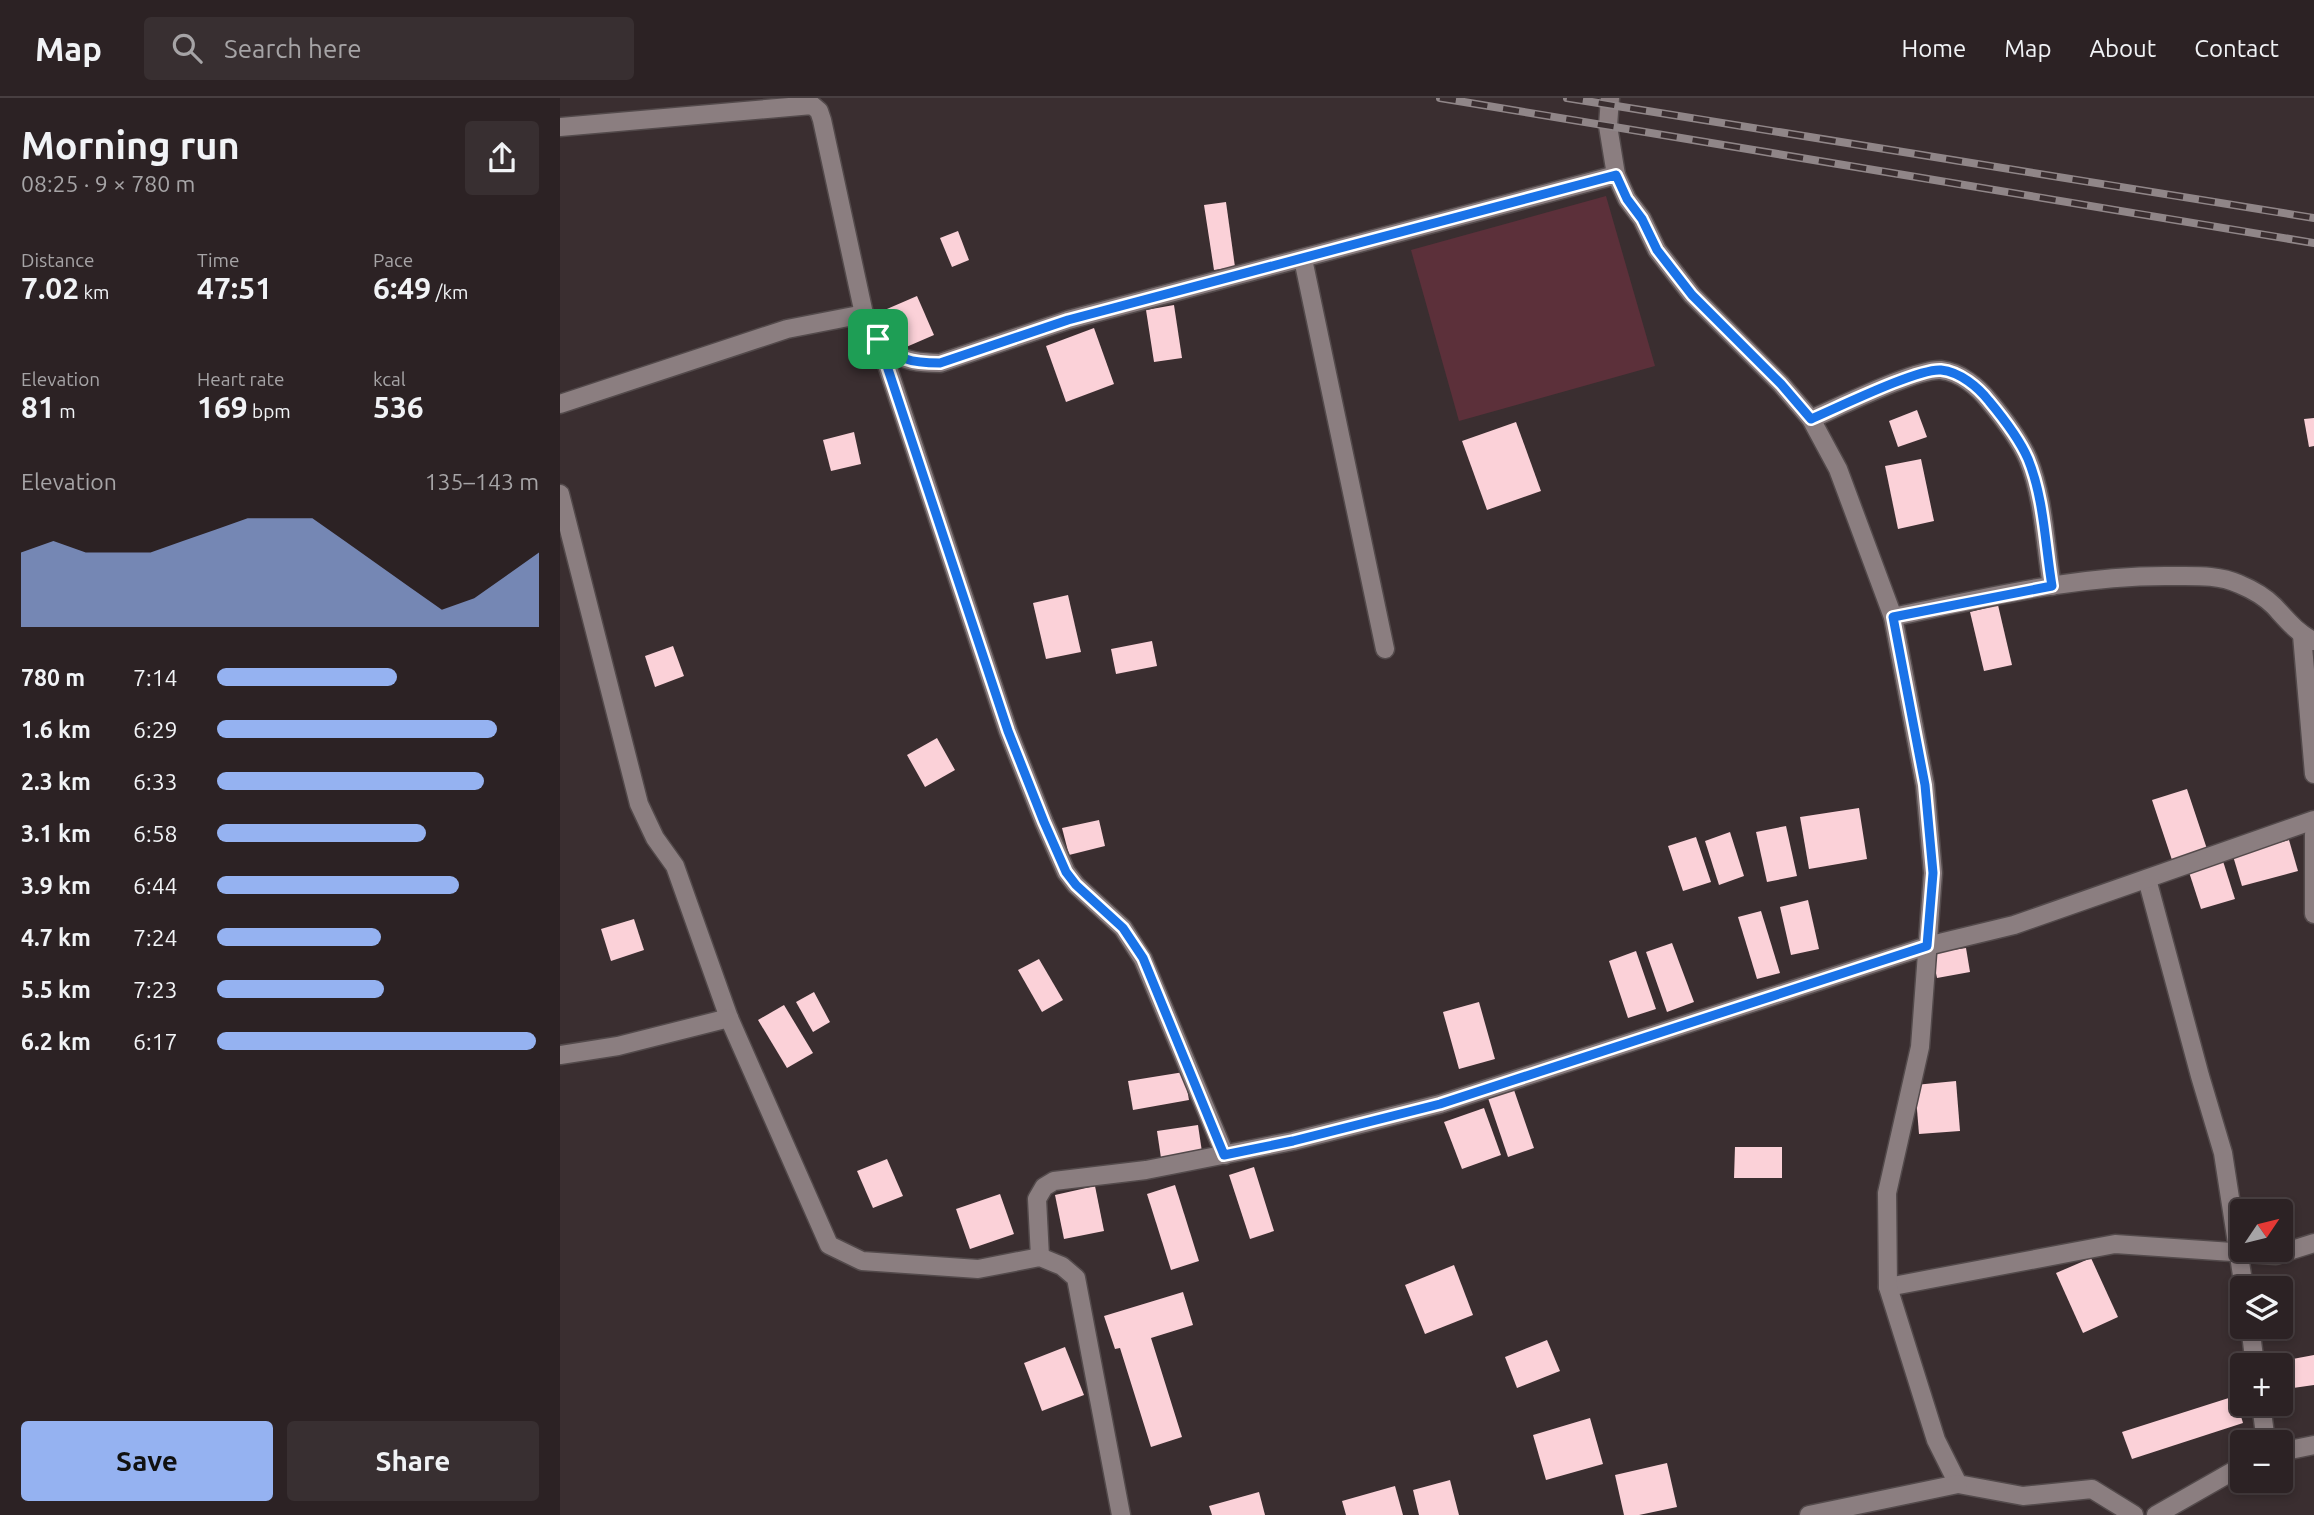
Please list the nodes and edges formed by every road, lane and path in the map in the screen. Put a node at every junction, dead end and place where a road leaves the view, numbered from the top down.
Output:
1 (1610, 98) edge
2 (560, 127) edge
3 (1616, 175) junction
4 (1303, 259) junction
5 (864, 314) junction
6 (878, 339) junction
7 (560, 404) edge
8 (1811, 419) junction
9 (560, 494) edge
10 (2052, 586) junction
11 (1893, 617) junction
12 (2308, 638) edge
13 (1385, 649) dead end
14 (2314, 774) edge
15 (2314, 820) edge
16 (2314, 834) edge
17 (2147, 879) junction
18 (2314, 914) edge
19 (1927, 946) junction
20 (729, 1018) junction
21 (560, 1055) edge
22 (1224, 1155) junction
23 (2230, 1199) edge
24 (2314, 1243) edge
25 (2293, 1250) edge
26 (2230, 1252) edge
27 (1040, 1256) junction
28 (1888, 1287) junction
29 (2314, 1445) edge
30 (2293, 1449) edge
31 (2230, 1473) edge
32 (1958, 1484) junction
33 (1121, 1515) edge
34 (1809, 1515) edge
35 (2134, 1515) edge
36 (2156, 1515) edge

1 - 3 street
2 - 5 street
3 - 4 street
3 - 8 street
4 - 6 street
4 - 13 street
5 - 6 street
5 - 7 street
6 - 22 street
8 - 10 street
8 - 11 street
9 - 20 street
10 - 11 street
10 - 12 street
11 - 19 street
12 - 14 street
15 - 17 street
16 - 18 street
17 - 19 street
17 - 23 street
19 - 22 street
19 - 28 street
20 - 21 street
20 - 27 street
22 - 27 street
24 - 25 street
26 - 28 street
27 - 33 street
28 - 32 street
29 - 30 street
31 - 36 street
32 - 34 street
32 - 35 street

